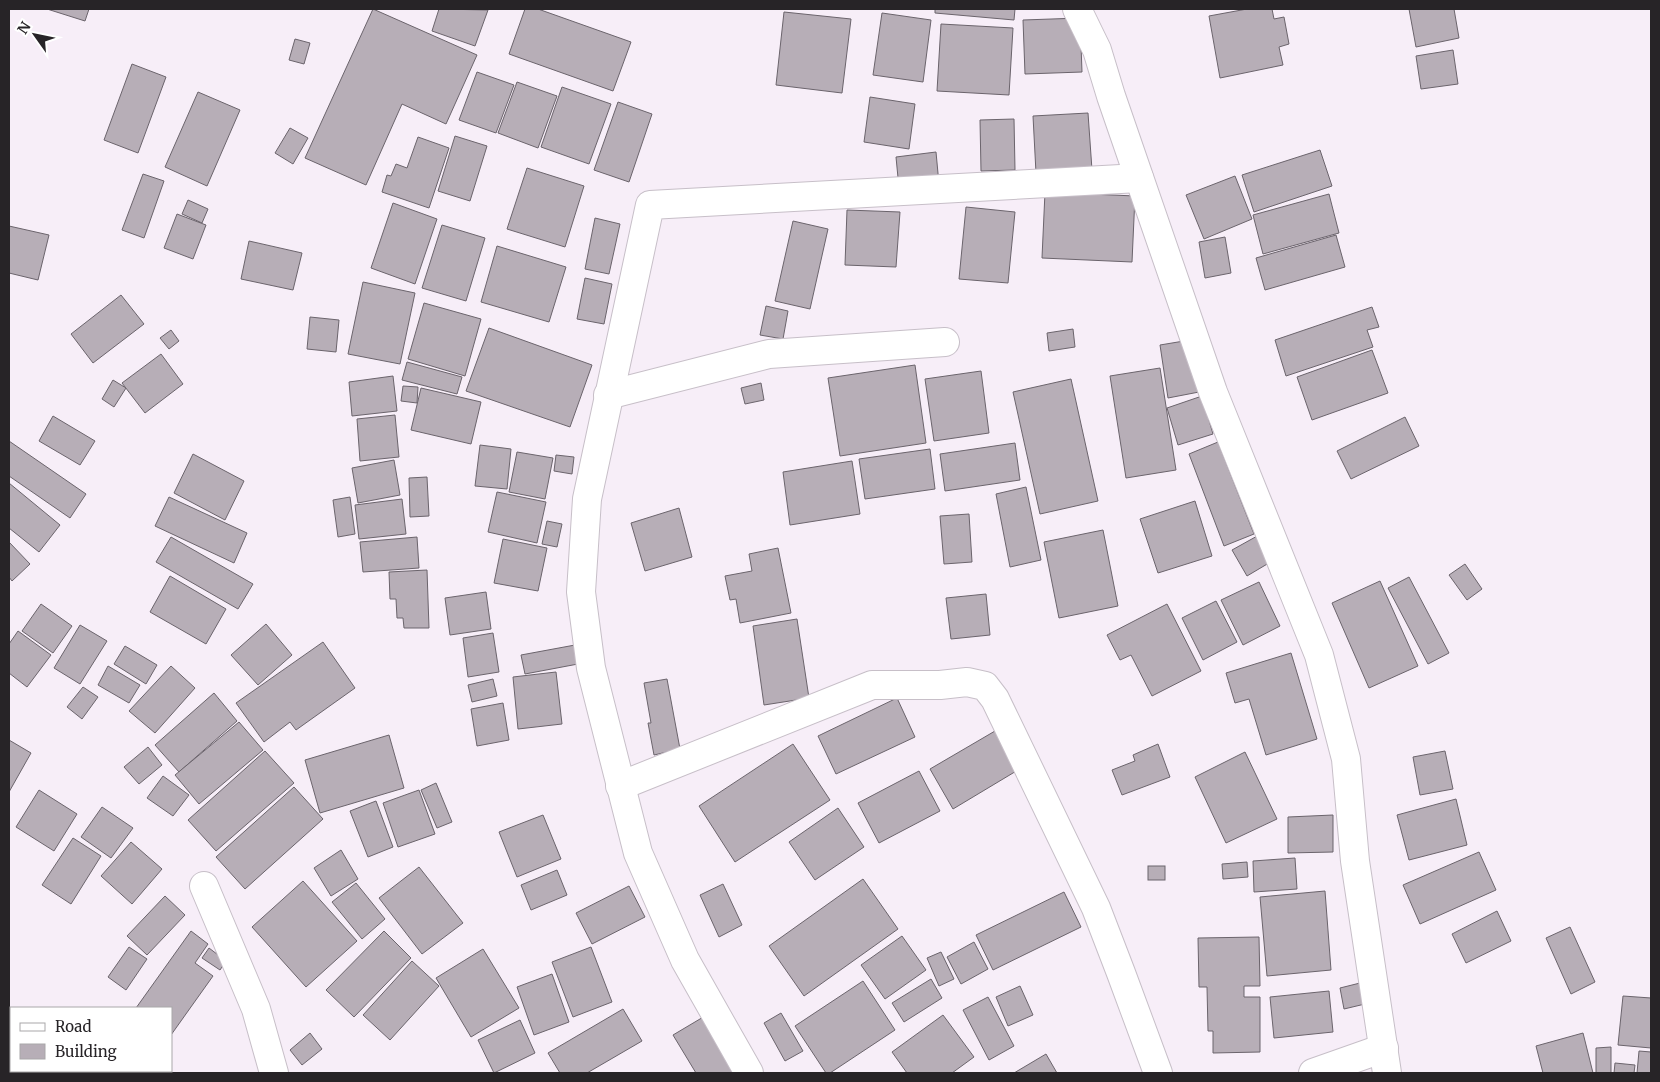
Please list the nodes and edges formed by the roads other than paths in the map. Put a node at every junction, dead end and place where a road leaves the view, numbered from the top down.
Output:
1 (1077, 9) edge
2 (1139, 178) junction
3 (945, 342) dead end
4 (608, 395) junction
5 (620, 786) junction
6 (204, 886) dead end
7 (1386, 1061) edge
8 (274, 1073) edge
9 (749, 1073) edge
10 (1158, 1073) edge
11 (1313, 1073) edge

1 - 2 street
2 - 4 street
2 - 7 street
3 - 4 street
4 - 5 street
5 - 9 street
5 - 10 street
6 - 8 street
7 - 11 street

